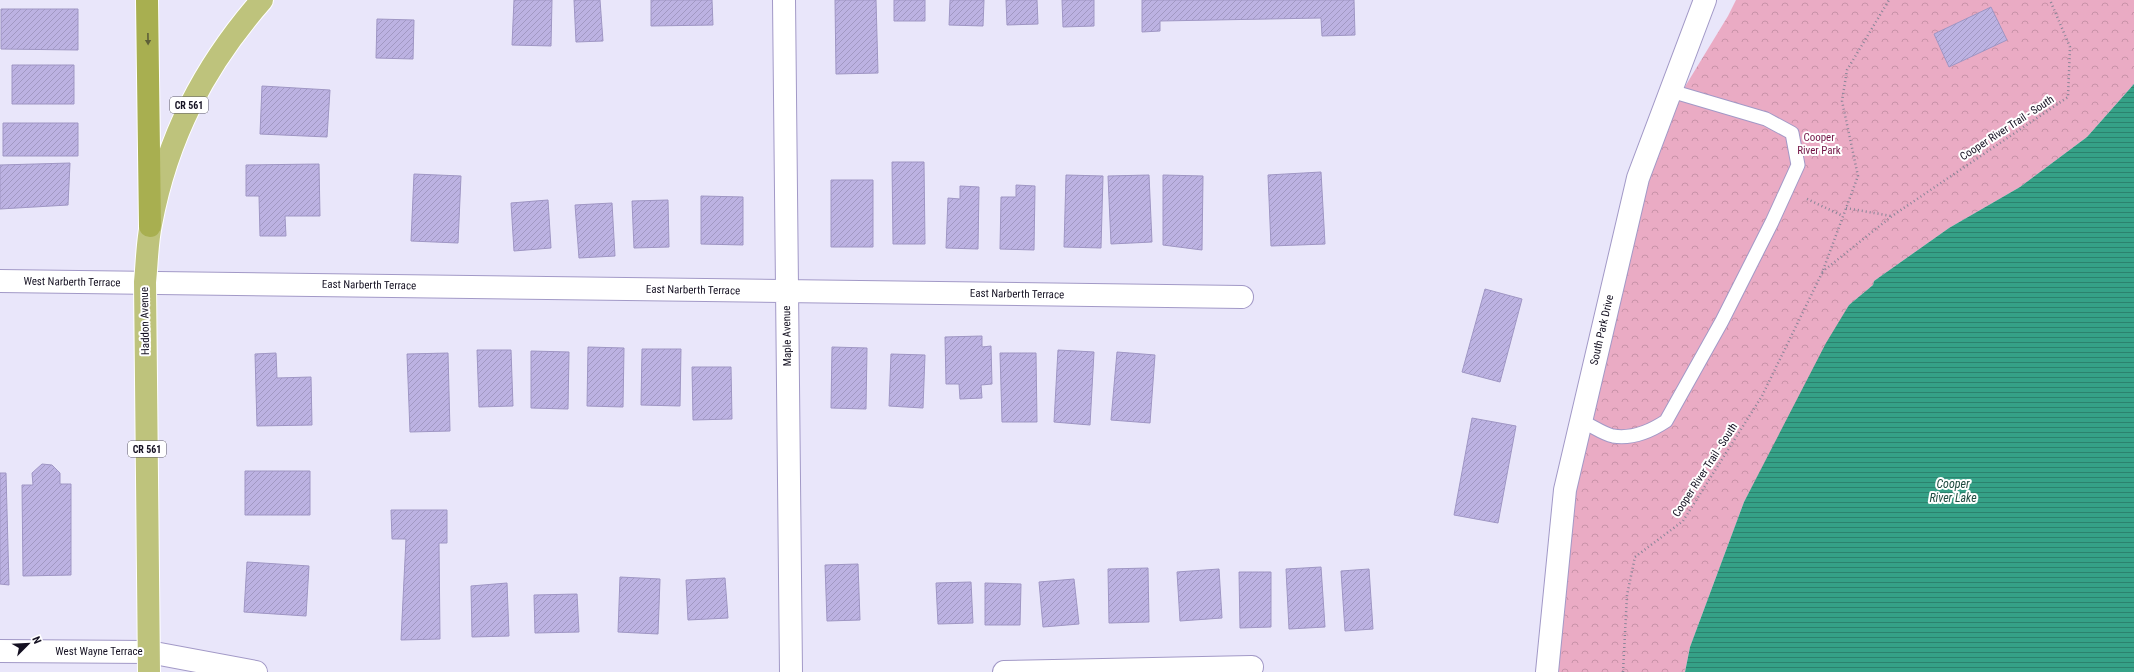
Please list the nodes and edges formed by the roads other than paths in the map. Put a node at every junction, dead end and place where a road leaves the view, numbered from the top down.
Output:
1 (147, 0) edge
2 (262, 0) edge
3 (784, 0) edge
4 (1705, 0) edge
5 (1671, 91) junction
6 (150, 226) junction
7 (0, 281) edge
8 (145, 282) junction
9 (787, 291) junction
10 (1242, 297) dead end
11 (1581, 421) junction
12 (0, 651) edge
13 (149, 662) edge
14 (1252, 667) dead end
15 (256, 672) edge
16 (790, 672) edge
17 (1004, 672) edge
18 (1547, 672) edge

1 -> 6 highway
2 - 6 main road, Haddon Avenue / CR 561
3 - 9 street, Maple Avenue
4 - 5 street, South Park Drive
5 - 11 street, South Park Drive
5 - 11 lane
6 - 8 main road, Haddon Avenue / CR 561
7 - 8 street, West Narberth Terrace
8 - 9 street, East Narberth Terrace
8 - 13 main road, Haddon Avenue / CR 561
9 - 10 street, East Narberth Terrace
9 - 16 street, Maple Avenue
11 - 18 street, South Park Drive
12 - 13 street, West Wayne Terrace
13 - 15 street, West Wayne Terrace
14 - 17 street

